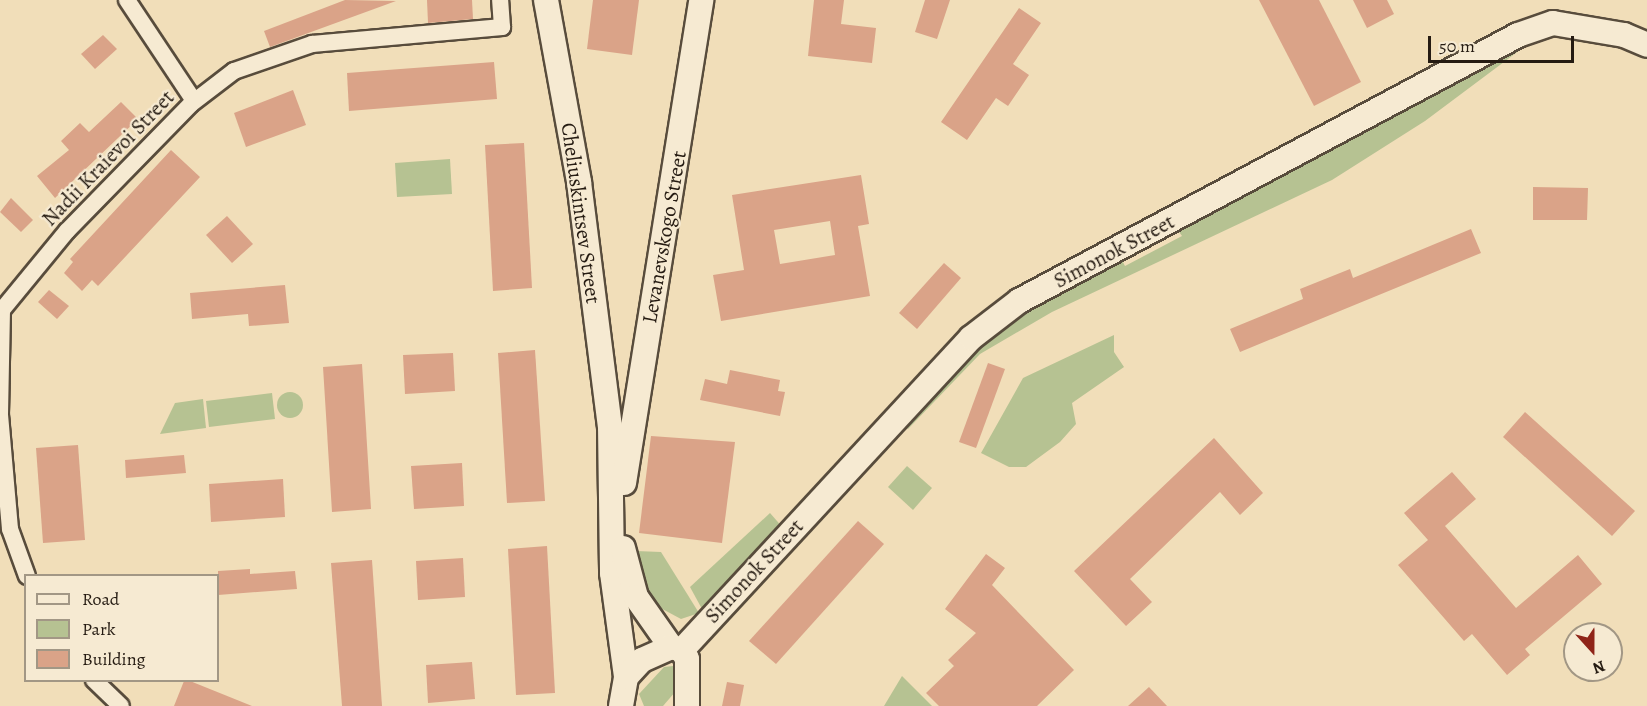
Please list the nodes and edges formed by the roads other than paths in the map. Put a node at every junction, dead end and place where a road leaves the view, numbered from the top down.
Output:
1 (127, 0) edge
2 (500, 0) edge
3 (546, 0) edge
4 (701, 0) edge
5 (1647, 45) edge
6 (194, 101) junction
7 (1, 310) edge
8 (620, 426) junction
9 (26, 574) edge
10 (677, 648) junction
11 (626, 677) junction
12 (95, 682) edge
13 (121, 706) edge
14 (621, 706) edge
15 (687, 706) edge

1 - 6 street
2 - 6 street, Nadii Kraievoi Street
3 - 8 main road, Cheliuskintsev Street
4 - 8 main road, Levanevskogo Street
5 - 10 main road, Simonok Street
6 - 7 street, Nadii Kraievoi Street
7 - 9 street, Nadii Kraievoi Street
8 - 10 main road, Levanevskogo Street
8 - 11 main road
10 - 11 main road
10 - 15 main road
11 - 14 main road
12 - 13 street

